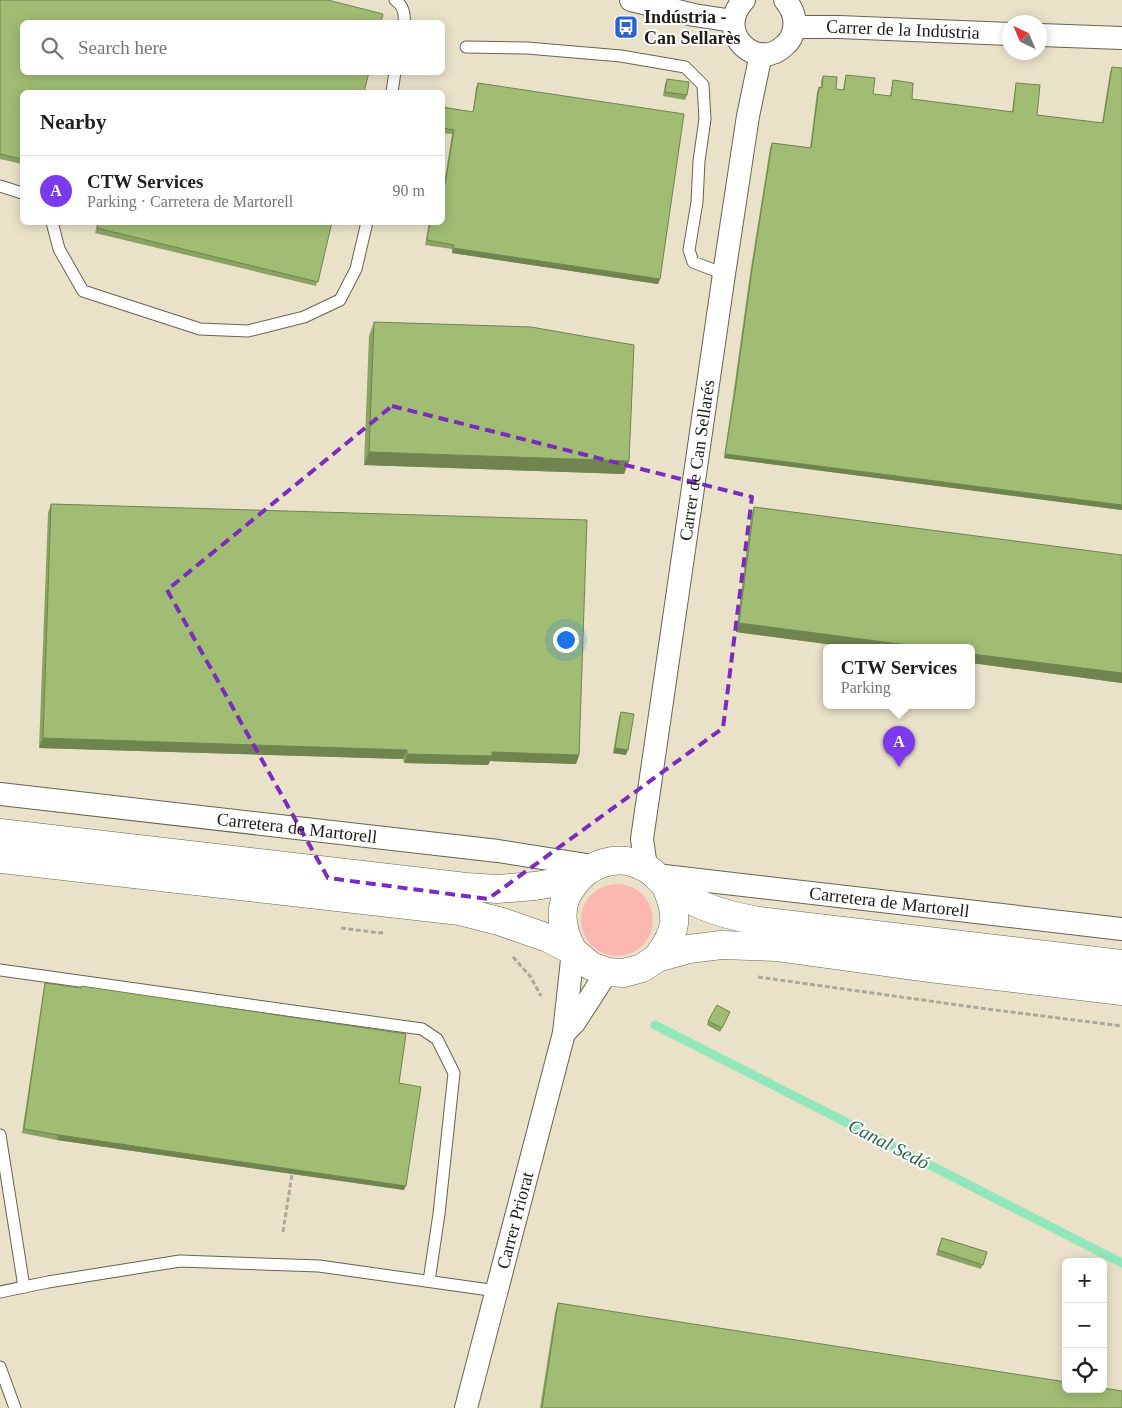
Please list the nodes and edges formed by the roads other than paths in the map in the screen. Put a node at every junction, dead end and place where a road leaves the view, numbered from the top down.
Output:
1 (395, 0) edge
2 (631, 0) edge
3 (744, 0) edge
4 (784, 0) edge
5 (404, 20) edge
6 (733, 21) junction
7 (794, 27) junction
8 (1002, 34) edge
9 (1047, 35) edge
10 (1122, 38) edge
11 (466, 46) dead end
12 (761, 54) junction
13 (395, 75) edge
14 (392, 90) edge
15 (0, 186) edge
16 (20, 192) edge
17 (53, 225) edge
18 (366, 225) edge
19 (724, 274) junction
20 (0, 794) edge
21 (0, 833) edge
22 (0, 858) edge
23 (585, 873) junction
24 (656, 876) junction
25 (1122, 929) edge
26 (573, 951) junction
27 (657, 958) junction
28 (1122, 964) edge
29 (0, 970) edge
30 (607, 972) junction
31 (1122, 990) edge
32 (565, 1027) junction
33 (0, 1135) edge
34 (429, 1281) junction
35 (24, 1287) junction
36 (497, 1291) junction
37 (0, 1292) edge
38 (0, 1367) edge
39 (4, 1390) edge
40 (15, 1408) edge
41 (466, 1408) edge

1 - 5 lane
2 - 6 street
3 - 6 street
4 - 7 street
6 - 12 street
7 - 8 street, Carrer de la Indústria
7 - 12 street
9 - 10 street
11 - 19 lane
12 - 19 street, Carrer de Can Sellarés
13 - 14 lane
15 - 16 lane
17 - 18 lane
19 - 24 street, Carrer de Can Sellarés
20 - 23 street, Carretera de Martorell
21 - 23 main road, Carretera de Martorell
22 - 26 main road
23 - 24 main road, Carretera de Martorell
23 - 26 main road
24 - 25 street, Carretera de Martorell
24 - 27 main road
24 - 28 main road, Carretera de Martorell
26 - 30 main road
26 - 32 street, Carrer Priorat
27 - 30 main road
27 - 31 main road
29 - 34 lane
30 - 32 street, Carrer Priorat
32 - 36 street, Carrer Priorat
33 - 35 lane
34 - 35 lane
34 - 36 lane
35 - 37 lane
36 - 41 street, Carrer Priorat
38 - 39 lane
39 - 40 lane

